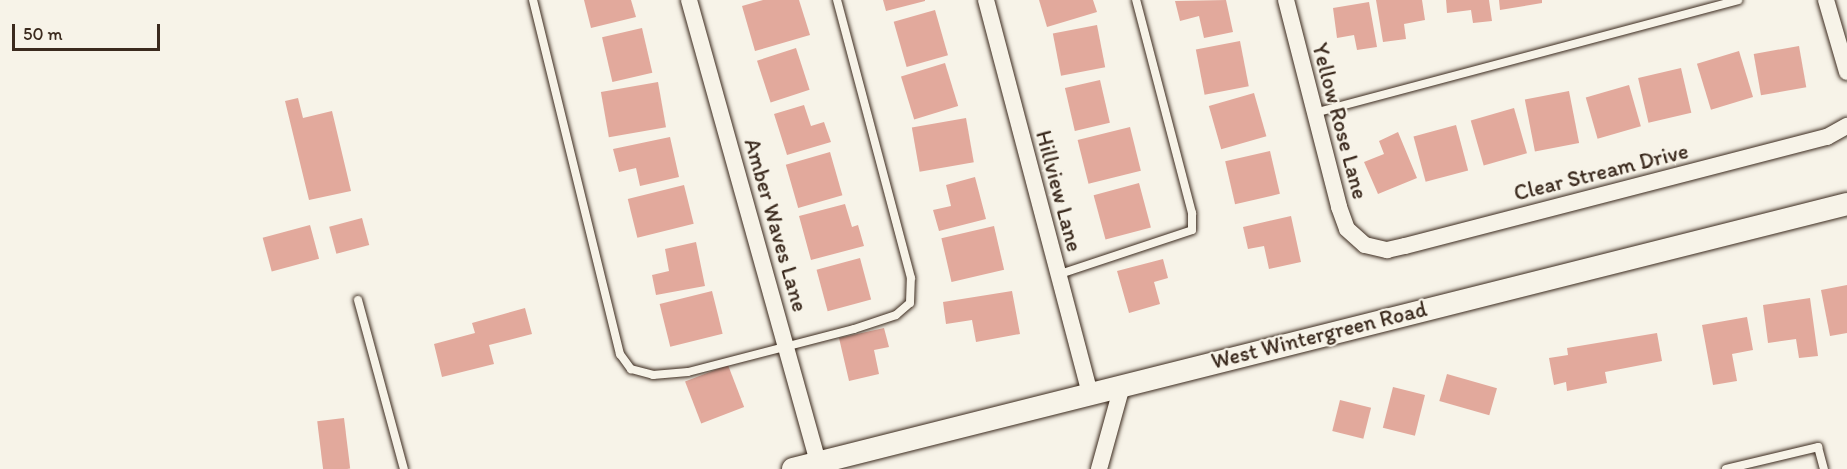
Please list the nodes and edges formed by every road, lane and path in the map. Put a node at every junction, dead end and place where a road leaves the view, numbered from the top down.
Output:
1 (533, 0) edge
2 (689, 0) edge
3 (837, 0) edge
4 (986, 0) edge
5 (1136, 0) edge
6 (1286, 0) edge
7 (1738, 0) edge
8 (1826, 0) edge
9 (1847, 72) edge
10 (1314, 114) junction
11 (1847, 126) edge
12 (1847, 204) edge
13 (1365, 245) joint
14 (1057, 275) junction
15 (358, 300) dead end
16 (786, 343) junction
17 (1122, 386) junction
18 (1090, 393) junction
19 (818, 462) junction
20 (404, 469) edge
21 (792, 469) edge
22 (1099, 469) edge
23 (1726, 469) edge
24 (1824, 469) edge

1 - 16 lane
2 - 16 street, Amber Waves Lane
3 - 16 lane
4 - 14 street, Hillview Lane
5 - 14 lane
6 - 10 street, Yellow Rose Lane
7 - 10 lane
8 - 9 street
10 - 13 street, Yellow Rose Lane
11 - 13 street, Clear Stream Drive
12 - 17 main road, West Wintergreen Road
14 - 18 street, Hillview Lane
15 - 20 lane
16 - 19 street, Amber Waves Lane
17 - 18 main road, West Wintergreen Road
17 - 22 street
18 - 19 main road, West Wintergreen Road
19 - 21 main road, West Wintergreen Road
23 - 24 lane

